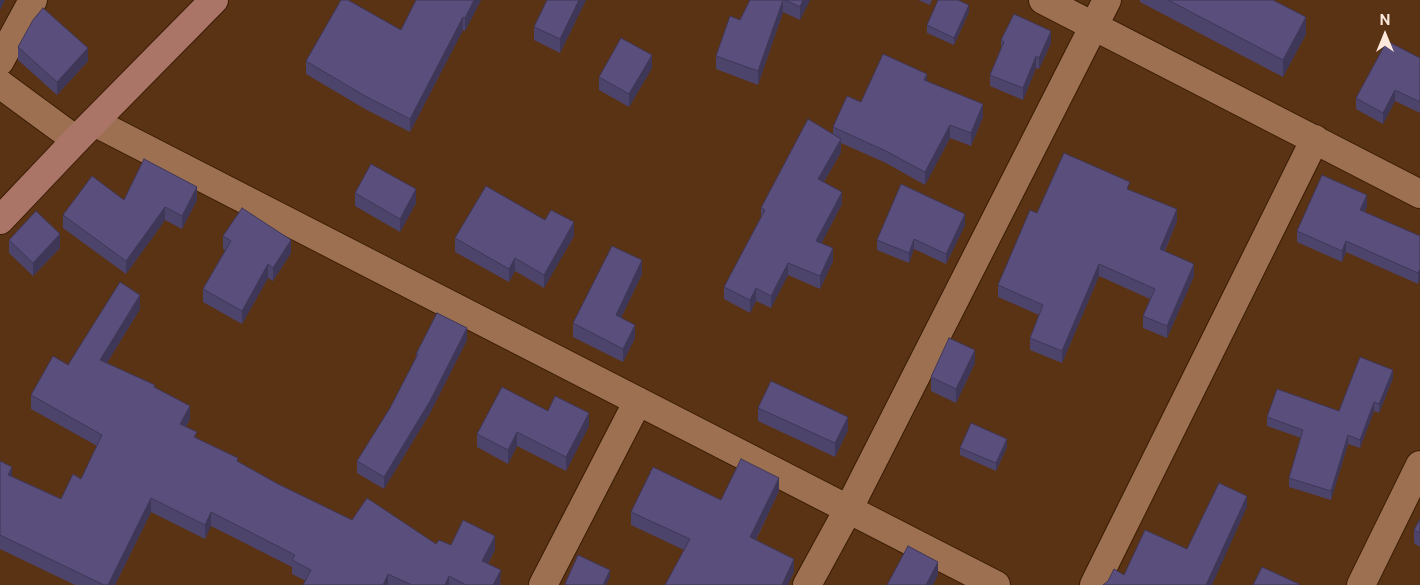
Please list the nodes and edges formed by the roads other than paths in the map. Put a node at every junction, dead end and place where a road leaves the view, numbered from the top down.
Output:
1 (33, 0) edge
2 (214, 0) edge
3 (1043, 0) edge
4 (1106, 0) edge
5 (1093, 26) junction
6 (0, 61) edge
7 (0, 84) edge
8 (85, 131) junction
9 (1315, 139) junction
10 (1420, 194) edge
11 (0, 220) edge
12 (638, 401) junction
13 (1420, 465) edge
14 (849, 508) junction
15 (543, 585) edge
16 (807, 585) edge
17 (996, 585) edge
18 (1094, 585) edge
19 (1361, 585) edge

1 - 6 street
2 - 8 street
3 - 5 street
4 - 5 street
5 - 9 street
5 - 14 street
7 - 8 street
8 - 11 street
8 - 12 street
9 - 10 street
9 - 18 street
12 - 14 street
12 - 15 street
13 - 19 street
14 - 16 street
14 - 17 street

